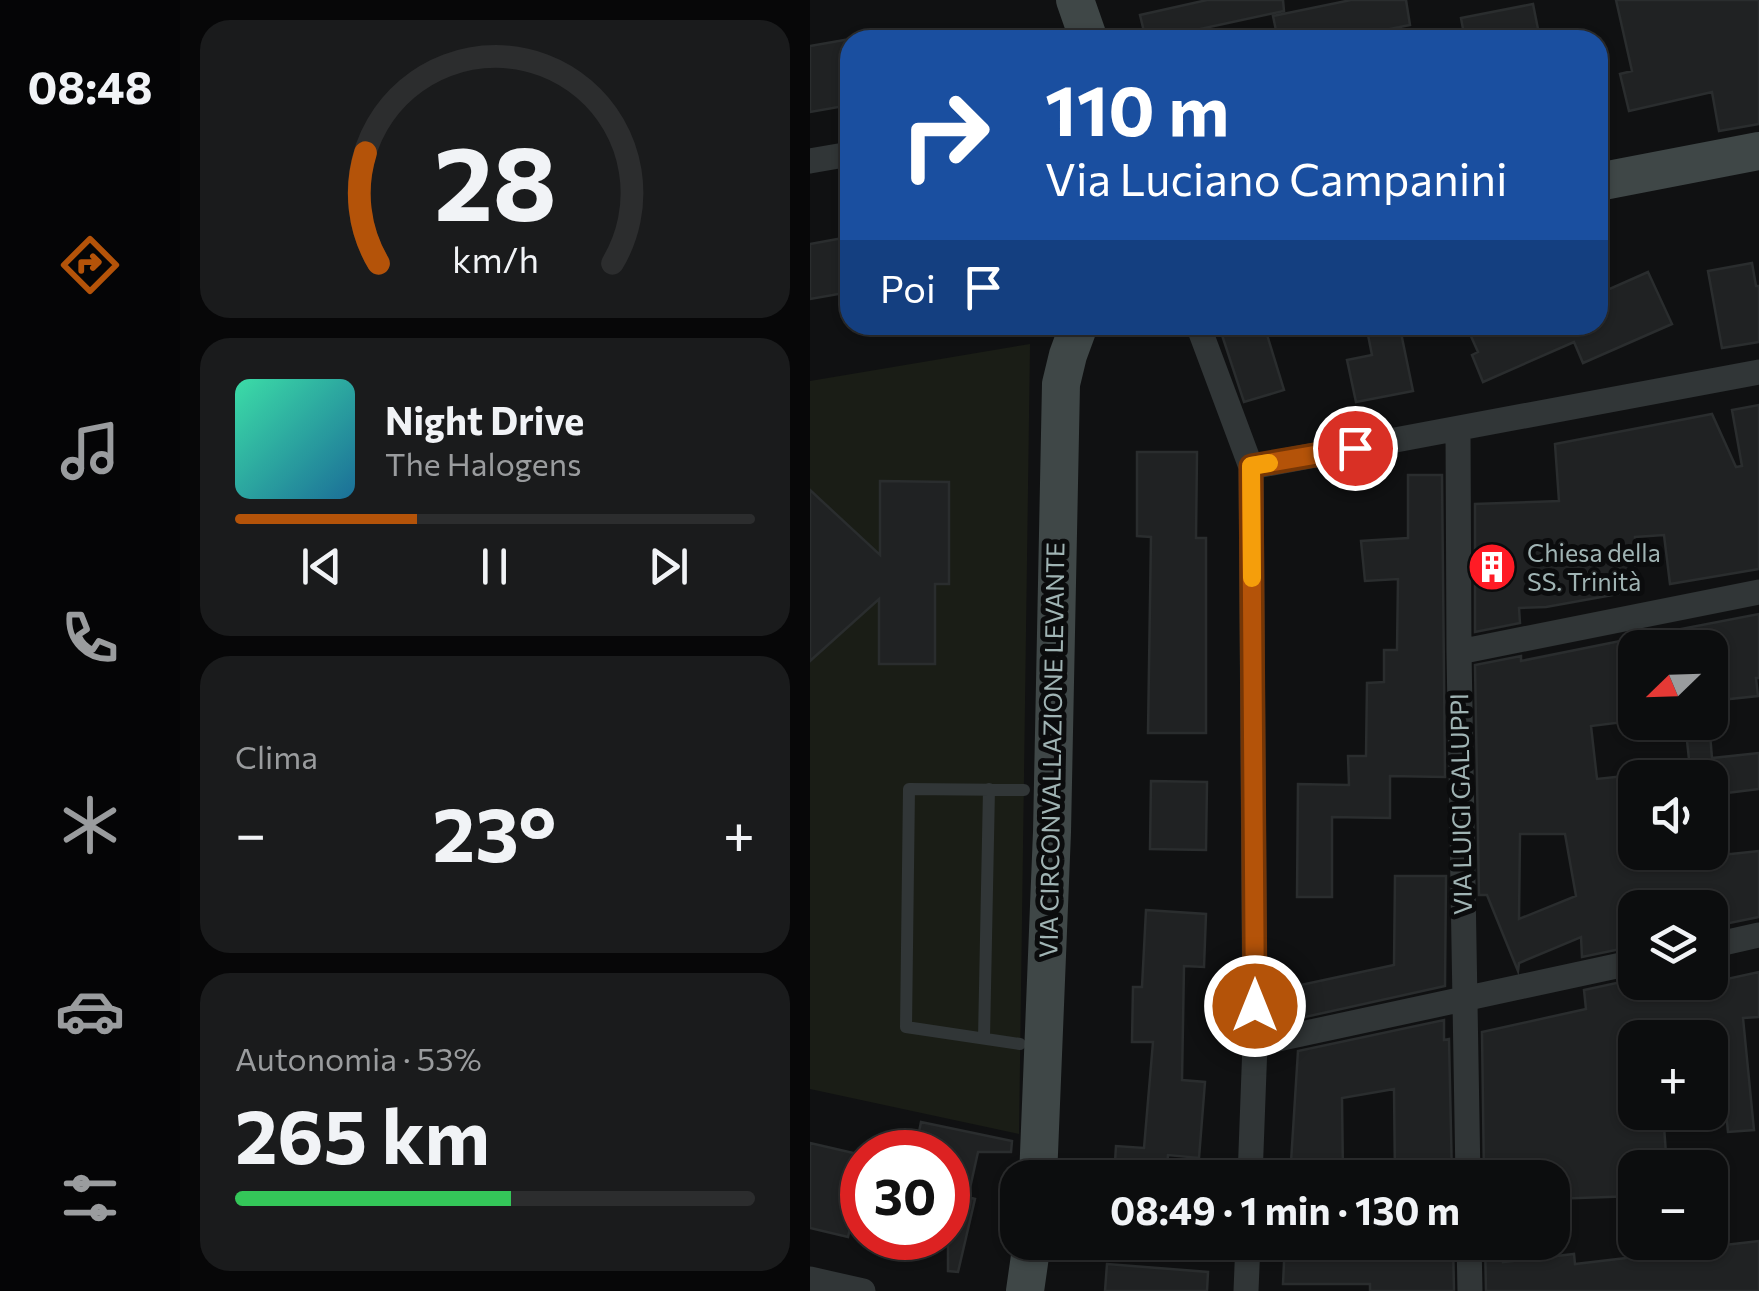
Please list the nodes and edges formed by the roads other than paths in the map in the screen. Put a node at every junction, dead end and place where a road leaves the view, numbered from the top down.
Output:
1 (1075, 0) edge
2 (1086, 30) edge
3 (1759, 151) edge
4 (840, 156) edge
5 (810, 161) edge
6 (1608, 180) edge
7 (1075, 335) edge
8 (1202, 335) edge
9 (1759, 372) edge
10 (1458, 430) junction
11 (1251, 466) junction
12 (1759, 592) edge
13 (1459, 652) junction
14 (988, 790) junction
15 (1024, 790) dead end
16 (1759, 935) edge
17 (1728, 942) edge
18 (1618, 966) edge
19 (1464, 1000) junction
20 (984, 1038) junction
21 (1020, 1044) dead end
22 (1255, 1044) junction
23 (1039, 1160) edge
24 (1251, 1160) edge
25 (1468, 1160) edge
26 (1029, 1260) edge
27 (1247, 1260) edge
28 (1469, 1260) edge
29 (810, 1279) edge
30 (863, 1291) edge
31 (1025, 1291) edge
32 (1246, 1291) edge
33 (1470, 1291) edge

1 - 2 main road
3 - 6 main road
4 - 5 street
7 - 23 main road, VIA CIRCONVALLAZIONE LEVANTE
8 - 11 street
9 - 10 street
10 - 11 street
10 - 13 street, VIA LUIGI GALUPPI
11 - 22 street
12 - 13 street
13 - 19 street, VIA LUIGI GALUPPI
14 - 15 lane
14 - 20 lane
14 - 20 lane
16 - 17 street
18 - 19 street
19 - 22 street
19 - 25 street, VIA LUIGI GALUPPI
20 - 21 lane
22 - 24 street
26 - 31 main road
27 - 32 street
28 - 33 street
29 - 30 street

